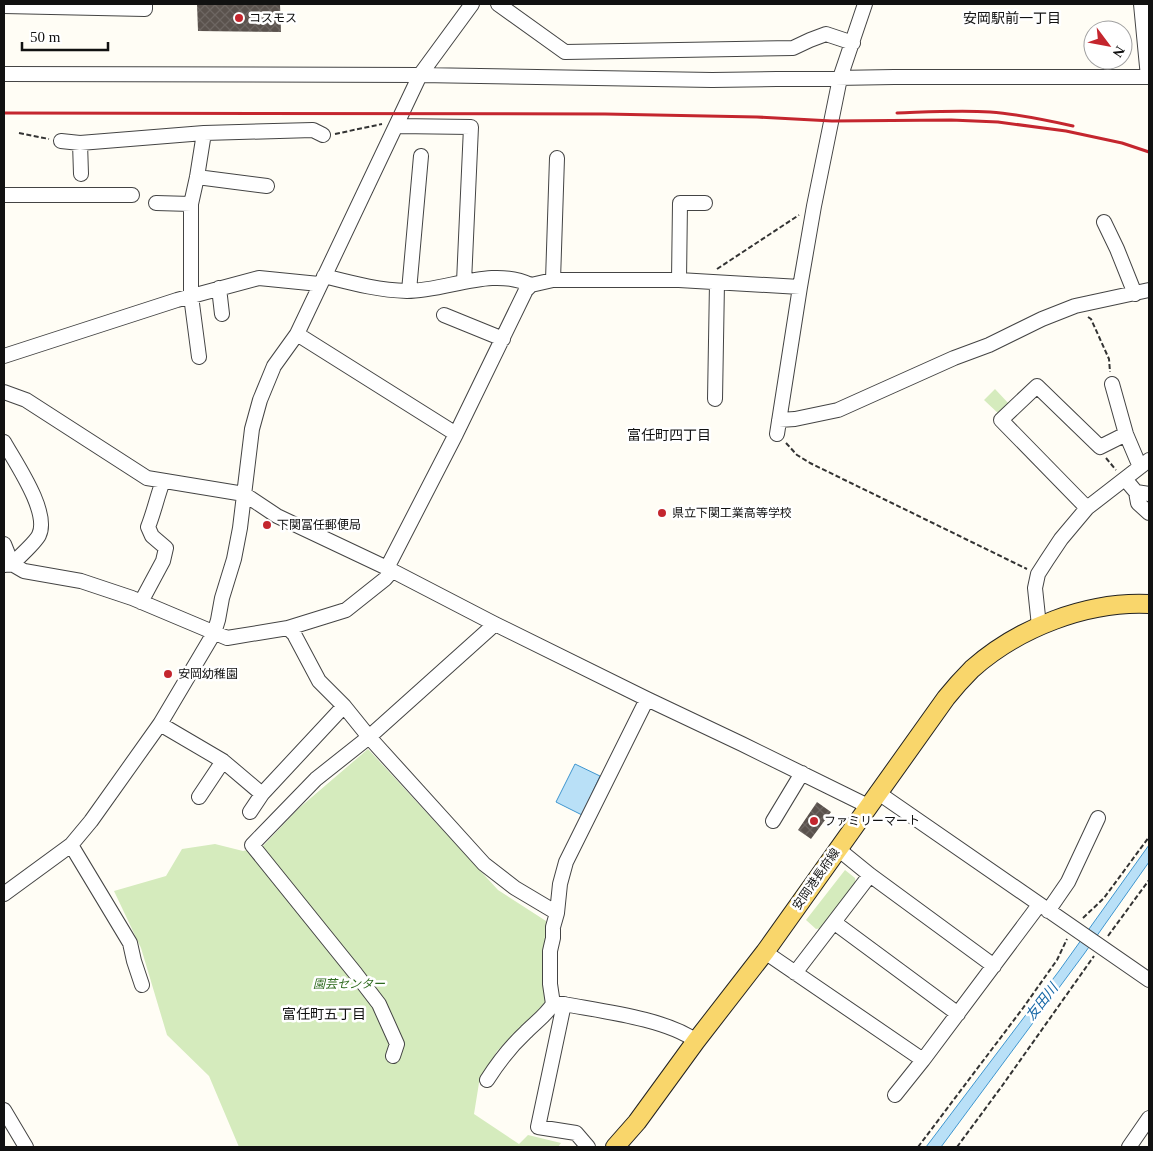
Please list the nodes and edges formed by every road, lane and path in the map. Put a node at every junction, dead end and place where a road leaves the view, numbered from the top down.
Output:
1 (145, 4) edge
2 (472, 4) edge
3 (498, 4) edge
4 (865, 4) edge
5 (1141, 4) edge
6 (4, 6) edge
7 (853, 42) junction
8 (4, 74) edge
9 (420, 75) junction
10 (1149, 76) edge
11 (840, 78) junction
12 (397, 126) junction
13 (19, 133) dead end
14 (204, 133) junction
15 (323, 135) joint
16 (61, 141) joint
17 (80, 143) junction
18 (421, 156) dead end
19 (557, 158) dead end
20 (81, 174) dead end
21 (197, 177) junction
22 (267, 186) dead end
23 (4, 195) edge
24 (125, 198) dead end
25 (156, 203) dead end
26 (705, 203) dead end
27 (191, 204) junction
28 (814, 206) junction
29 (1104, 222) dead end
30 (322, 280) junction
31 (553, 280) junction
32 (679, 280) junction
33 (464, 282) junction
34 (696, 282) junction
35 (717, 284) junction
36 (531, 285) junction
37 (800, 287) junction
38 (219, 288) junction
39 (1149, 290) edge
40 (409, 291) junction
41 (1135, 294) junction
42 (191, 296) junction
43 (1075, 306) junction
44 (222, 314) dead end
45 (444, 315) dead end
46 (297, 334) junction
47 (503, 339) junction
48 (4, 356) edge
49 (199, 357) dead end
50 (1112, 384) joint
51 (4, 392) edge
52 (715, 399) dead end
53 (778, 427) junction
54 (456, 434) junction
55 (1126, 434) junction
56 (4, 442) edge
57 (1100, 447) junction
58 (1145, 463) edge
59 (1124, 479) junction
60 (164, 481) junction
61 (1142, 493) edge
62 (244, 494) junction
63 (1087, 508) junction
64 (1149, 513) edge
65 (4, 544) edge
66 (8, 564) edge
67 (390, 569) junction
68 (1038, 574) junction
69 (141, 602) junction
70 (1149, 604) edge
71 (495, 624) junction
72 (1039, 626) junction
73 (288, 628) junction
74 (214, 633) junction
75 (647, 699) junction
76 (344, 706) junction
77 (160, 724) junction
78 (369, 737) junction
79 (223, 761) junction
80 (802, 773) junction
81 (262, 794) junction
82 (199, 797) dead end
83 (872, 799) junction
84 (250, 812) dead end
85 (1098, 818) dead end
86 (773, 821) dead end
87 (1149, 837) edge
88 (71, 845) junction
89 (838, 849) junction
90 (870, 875) junction
91 (1149, 880) edge
92 (4, 894) edge
93 (1044, 908) junction
94 (557, 912) junction
95 (835, 923) junction
96 (1072, 928) junction
97 (1100, 947) junction
98 (765, 952) junction
99 (994, 966) junction
100 (795, 973) junction
101 (1149, 980) edge
102 (142, 985) dead end
103 (559, 1004) junction
104 (958, 1014) junction
105 (696, 1041) junction
106 (393, 1056) dead end
107 (923, 1060) junction
108 (487, 1080) dead end
109 (895, 1095) dead end
110 (4, 1110) edge
111 (1149, 1118) edge
112 (26, 1147) edge
113 (588, 1147) edge
114 (615, 1147) edge
115 (918, 1147) edge
116 (957, 1147) edge
117 (1129, 1147) edge

1 - 6 street
2 - 9 street
3 - 7 street
4 - 7 street
5 - 10 street
7 - 11 street
8 - 9 street
9 - 11 street
9 - 12 street
10 - 11 street
11 - 28 street
12 - 15 path
12 - 30 street
12 - 33 street
13 - 16 path
14 - 15 street
14 - 17 street
14 - 21 street
16 - 17 street
17 - 20 street
18 - 40 street
19 - 31 street
21 - 22 street
21 - 27 street
23 - 24 street
25 - 27 street
26 - 32 street
27 - 42 street
28 - 34 path
28 - 37 street
29 - 41 street
30 - 38 street
30 - 40 street
30 - 46 street
31 - 32 street
31 - 36 street
32 - 34 street
33 - 36 street
33 - 40 street
34 - 35 street
35 - 37 street
35 - 52 street
36 - 47 street
37 - 53 street
38 - 42 street
38 - 44 street
39 - 41 street
41 - 43 street
42 - 48 street
42 - 49 street
43 - 50 path
43 - 53 street
45 - 47 street
46 - 54 street
46 - 62 street
47 - 54 street
50 - 55 street
51 - 60 street
53 - 68 path
54 - 67 street
55 - 57 street
55 - 58 street
56 - 66 street
57 - 59 path
57 - 63 street
58 - 59 street
59 - 61 street
59 - 63 street
60 - 62 street
60 - 69 street
61 - 64 street
62 - 67 street
62 - 74 street
63 - 68 street
65 - 66 street
66 - 69 street
67 - 71 street
67 - 73 street
68 - 72 street
69 - 74 street
70 - 72 main road, 安岡港長府線
71 - 75 street
71 - 78 street
72 - 83 main road, 安岡港長府線
73 - 74 street
73 - 76 street
74 - 77 street
75 - 80 street
75 - 94 street
76 - 78 street
76 - 81 street
77 - 79 street
77 - 88 street
78 - 94 street
78 - 106 street
79 - 81 street
79 - 82 street
80 - 83 street
80 - 86 street
81 - 84 street
83 - 89 main road, 安岡港長府線
83 - 93 street
85 - 93 street
87 - 96 path
88 - 92 street
88 - 102 street
89 - 90 street
89 - 98 main road, 安岡港長府線
90 - 95 street
90 - 99 street
91 - 97 path
93 - 96 street
93 - 99 street
94 - 103 street
95 - 100 street
95 - 104 street
96 - 97 street
96 - 115 path
97 - 101 street
97 - 116 path
98 - 100 street
98 - 105 main road, 安岡港長府線
99 - 104 street
100 - 107 street
103 - 105 street
103 - 108 street
103 - 113 street
104 - 107 street
105 - 114 main road, 安岡港長府線
107 - 109 street
110 - 112 street
111 - 117 street

